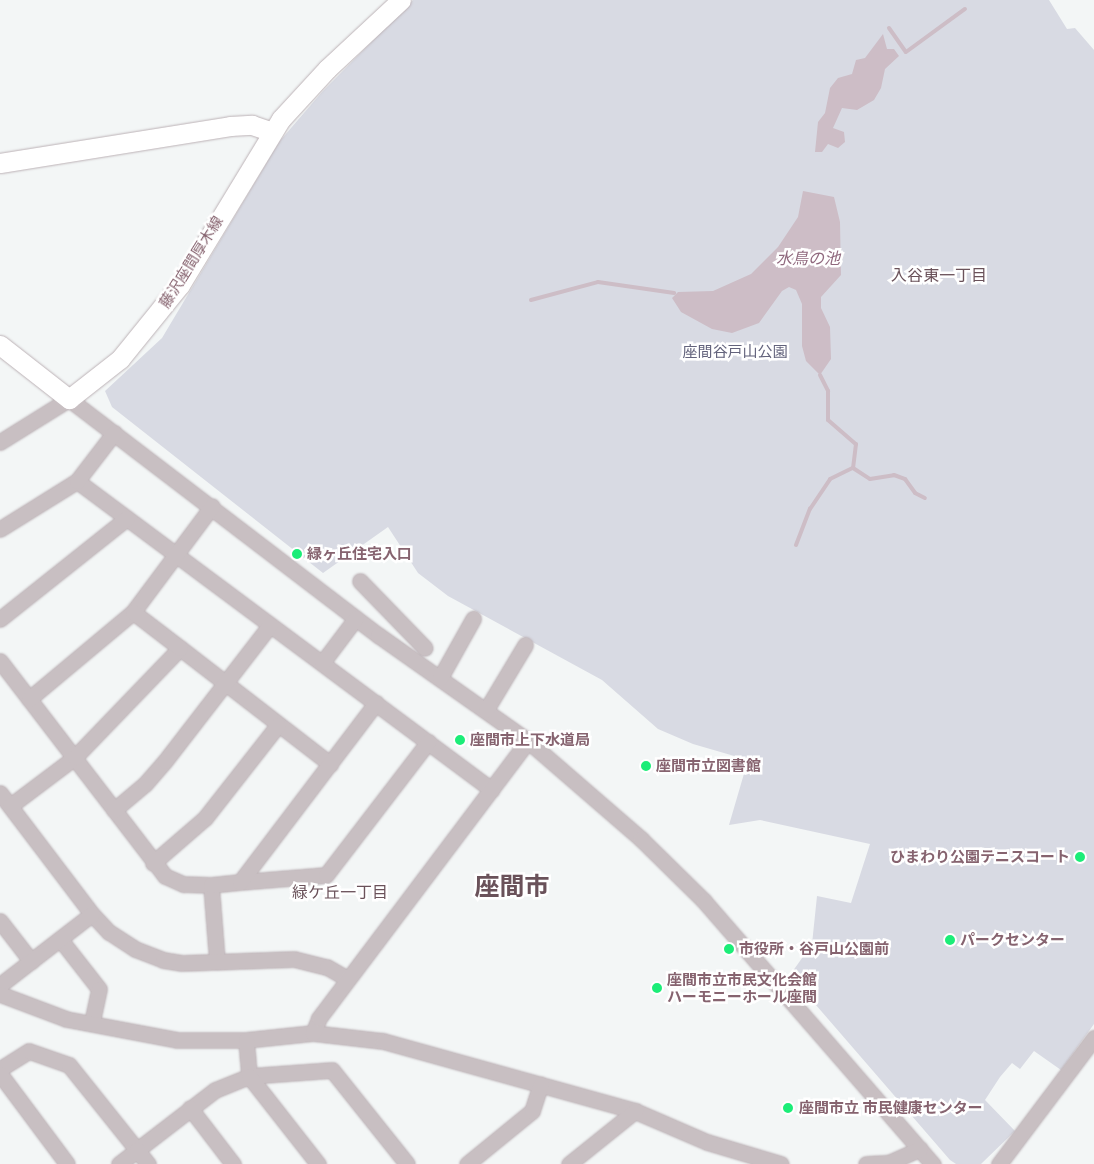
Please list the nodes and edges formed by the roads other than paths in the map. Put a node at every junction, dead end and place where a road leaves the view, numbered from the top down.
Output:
1 (402, 0) edge
2 (272, 132) junction
3 (0, 163) edge
4 (0, 345) edge
5 (68, 399) junction
6 (114, 433) junction
7 (0, 442) edge
8 (77, 481) junction
9 (212, 506) junction
10 (126, 518) junction
11 (0, 529) edge
12 (176, 555) junction
13 (360, 581) dead end
14 (133, 612) junction
15 (392, 615) junction
16 (356, 618) junction
17 (0, 619) edge
18 (473, 619) dead end
19 (270, 625) junction
20 (378, 635) junction
21 (525, 645) dead end
22 (180, 648) junction
23 (425, 648) dead end
24 (0, 661) edge
25 (322, 663) junction
26 (440, 678) junction
27 (226, 683) junction
28 (29, 698) junction
29 (376, 703) junction
30 (486, 710) junction
31 (278, 725) junction
32 (528, 741) junction
33 (428, 742) junction
34 (75, 757) junction
35 (330, 764) junction
36 (492, 790) junction
37 (0, 793) edge
38 (10, 806) junction
39 (114, 810) junction
40 (153, 863) junction
41 (240, 882) junction
42 (211, 885) junction
43 (92, 914) junction
44 (0, 921) edge
45 (60, 938) junction
46 (31, 961) junction
47 (217, 962) junction
48 (348, 979) junction
49 (0, 985) edge
50 (0, 994) edge
51 (92, 1023) junction
52 (313, 1033) junction
53 (1094, 1038) edge
54 (246, 1040) junction
55 (0, 1069) edge
56 (0, 1074) edge
57 (249, 1076) junction
58 (541, 1084) junction
59 (190, 1108) junction
60 (635, 1111) junction
61 (920, 1149) junction
62 (137, 1150) junction
63 (67, 1164) edge
64 (119, 1164) edge
65 (148, 1164) edge
66 (234, 1164) edge
67 (318, 1164) edge
68 (407, 1164) edge
69 (467, 1164) edge
70 (569, 1164) edge
71 (781, 1164) edge
72 (866, 1164) edge
73 (933, 1164) edge
74 (999, 1164) edge

1 - 2 main road, 藤沢座間厚木線
2 - 3 main road
2 - 5 main road, 藤沢座間厚木線
4 - 5 main road
5 - 6 street
5 - 7 street
6 - 8 street
6 - 9 street
8 - 10 street
8 - 11 street
9 - 12 street
9 - 16 street
10 - 12 street
10 - 17 street
12 - 14 street
12 - 19 street
13 - 15 street
14 - 22 street
14 - 28 street
15 - 20 street
15 - 23 street
16 - 20 street
16 - 25 street
18 - 26 street
19 - 25 street
19 - 27 street
20 - 26 street
21 - 30 street
22 - 27 street
22 - 34 street
24 - 28 street
25 - 29 street
26 - 30 street
27 - 31 street
27 - 39 street
28 - 34 street
29 - 33 street
29 - 35 street
30 - 32 street
31 - 35 street
31 - 40 street
32 - 36 street
32 - 61 street
33 - 36 street
33 - 41 street
34 - 38 street
34 - 39 street
35 - 41 street
36 - 48 street
37 - 38 street
38 - 43 street
39 - 40 street
40 - 42 street
41 - 42 street
42 - 47 street
43 - 45 street
43 - 47 street
44 - 46 street
45 - 46 street
45 - 51 street
46 - 49 street
47 - 48 street
48 - 52 street
50 - 51 street
51 - 54 street
52 - 54 street
52 - 58 street
53 - 74 street
54 - 57 street
55 - 62 street
56 - 63 street
57 - 59 street
57 - 67 street
57 - 68 street
58 - 60 street
58 - 69 street
59 - 62 street
59 - 66 street
60 - 70 street
60 - 71 street
61 - 72 street
61 - 73 street
62 - 64 street
62 - 65 street

